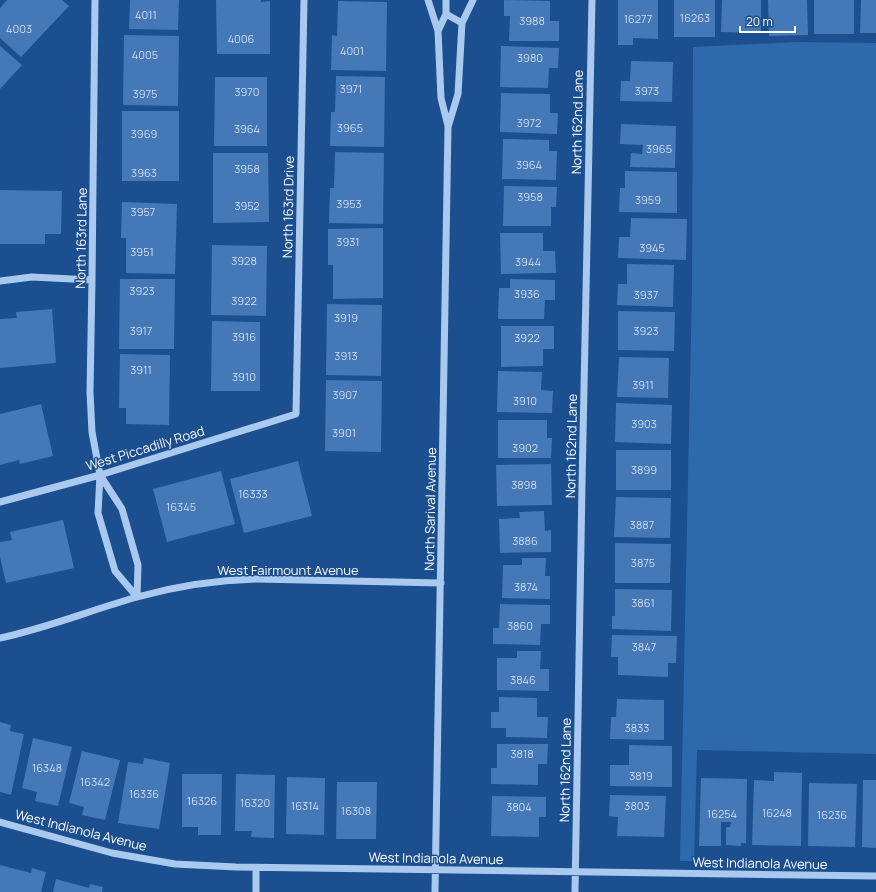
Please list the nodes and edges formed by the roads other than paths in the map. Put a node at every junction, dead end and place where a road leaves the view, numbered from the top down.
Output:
1 (95, 0) edge
2 (304, 0) edge
3 (428, 0) edge
4 (446, 0) edge
5 (473, 0) edge
6 (592, 0) edge
7 (446, 14) junction
8 (462, 23) junction
9 (438, 31) junction
10 (448, 127) junction
11 (92, 280) junction
12 (0, 281) edge
13 (296, 414) joint
14 (100, 475) junction
15 (0, 502) edge
16 (440, 583) junction
17 (137, 597) junction
18 (0, 638) edge
19 (0, 822) edge
20 (256, 868) junction
21 (435, 870) junction
22 (576, 873) junction
23 (876, 876) edge
24 (256, 892) edge
25 (435, 892) edge
26 (575, 892) edge

1 - 11 street, North 163rd Lane
2 - 13 street, North 163rd Drive
3 - 9 street, North Sarival Avenue
4 - 7 street, North Sarival Avenue
5 - 8 street, North Sarival Avenue
6 - 22 street, North 162nd Lane
7 - 8 street
7 - 9 street, North Sarival Avenue
8 - 10 street, North Sarival Avenue
9 - 10 street, North Sarival Avenue
10 - 16 street, North Sarival Avenue
11 - 12 street
11 - 14 street, North 163rd Lane
13 - 14 street, West Piccadilly Road
14 - 15 street, West Piccadilly Road
14 - 17 street, North 163rd Lane
14 - 17 street, North 163rd Lane
16 - 17 street, West Fairmount Avenue
16 - 21 street, North Sarival Avenue
17 - 18 street, West Fairmount Avenue
19 - 20 street, West Indianola Avenue
20 - 21 street, West Indianola Avenue
20 - 24 street
21 - 22 street, West Indianola Avenue
21 - 25 street, North Sarival Avenue
22 - 23 street, West Indianola Avenue
22 - 26 street, North 162nd Lane

